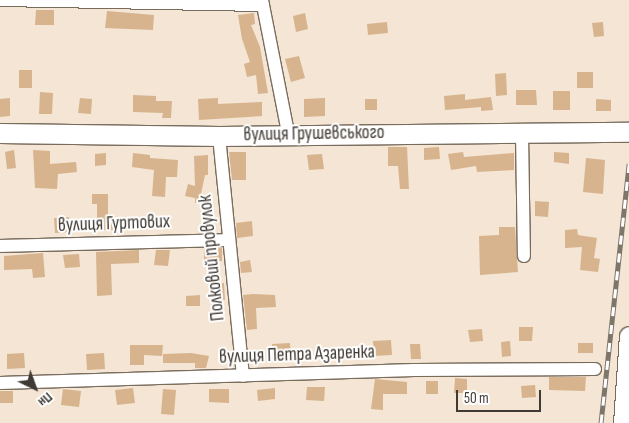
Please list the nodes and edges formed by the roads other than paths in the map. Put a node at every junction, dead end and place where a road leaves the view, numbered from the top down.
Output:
1 (1, 0) edge
2 (263, 2) edge
3 (629, 132) edge
4 (0, 133) edge
5 (288, 133) junction
6 (522, 133) junction
7 (218, 136) junction
8 (228, 240) junction
9 (0, 246) edge
10 (524, 256) dead end
11 (629, 336) edge
12 (595, 369) dead end
13 (243, 376) junction
14 (0, 383) edge
15 (623, 423) edge

1 - 2 street
2 - 5 street
3 - 6 street, вулиця Грушевського
4 - 7 street, вулиця Грушевського
5 - 6 street, вулиця Грушевського
5 - 7 street, вулиця Грушевського
6 - 10 street
7 - 8 street, Полковий провулок
8 - 9 street, вулиця Гуртових
8 - 13 street, Полковий провулок
11 - 15 street
12 - 13 street, вулиця Петра Азаренка
13 - 14 street, вулиця Петра Азаренка

